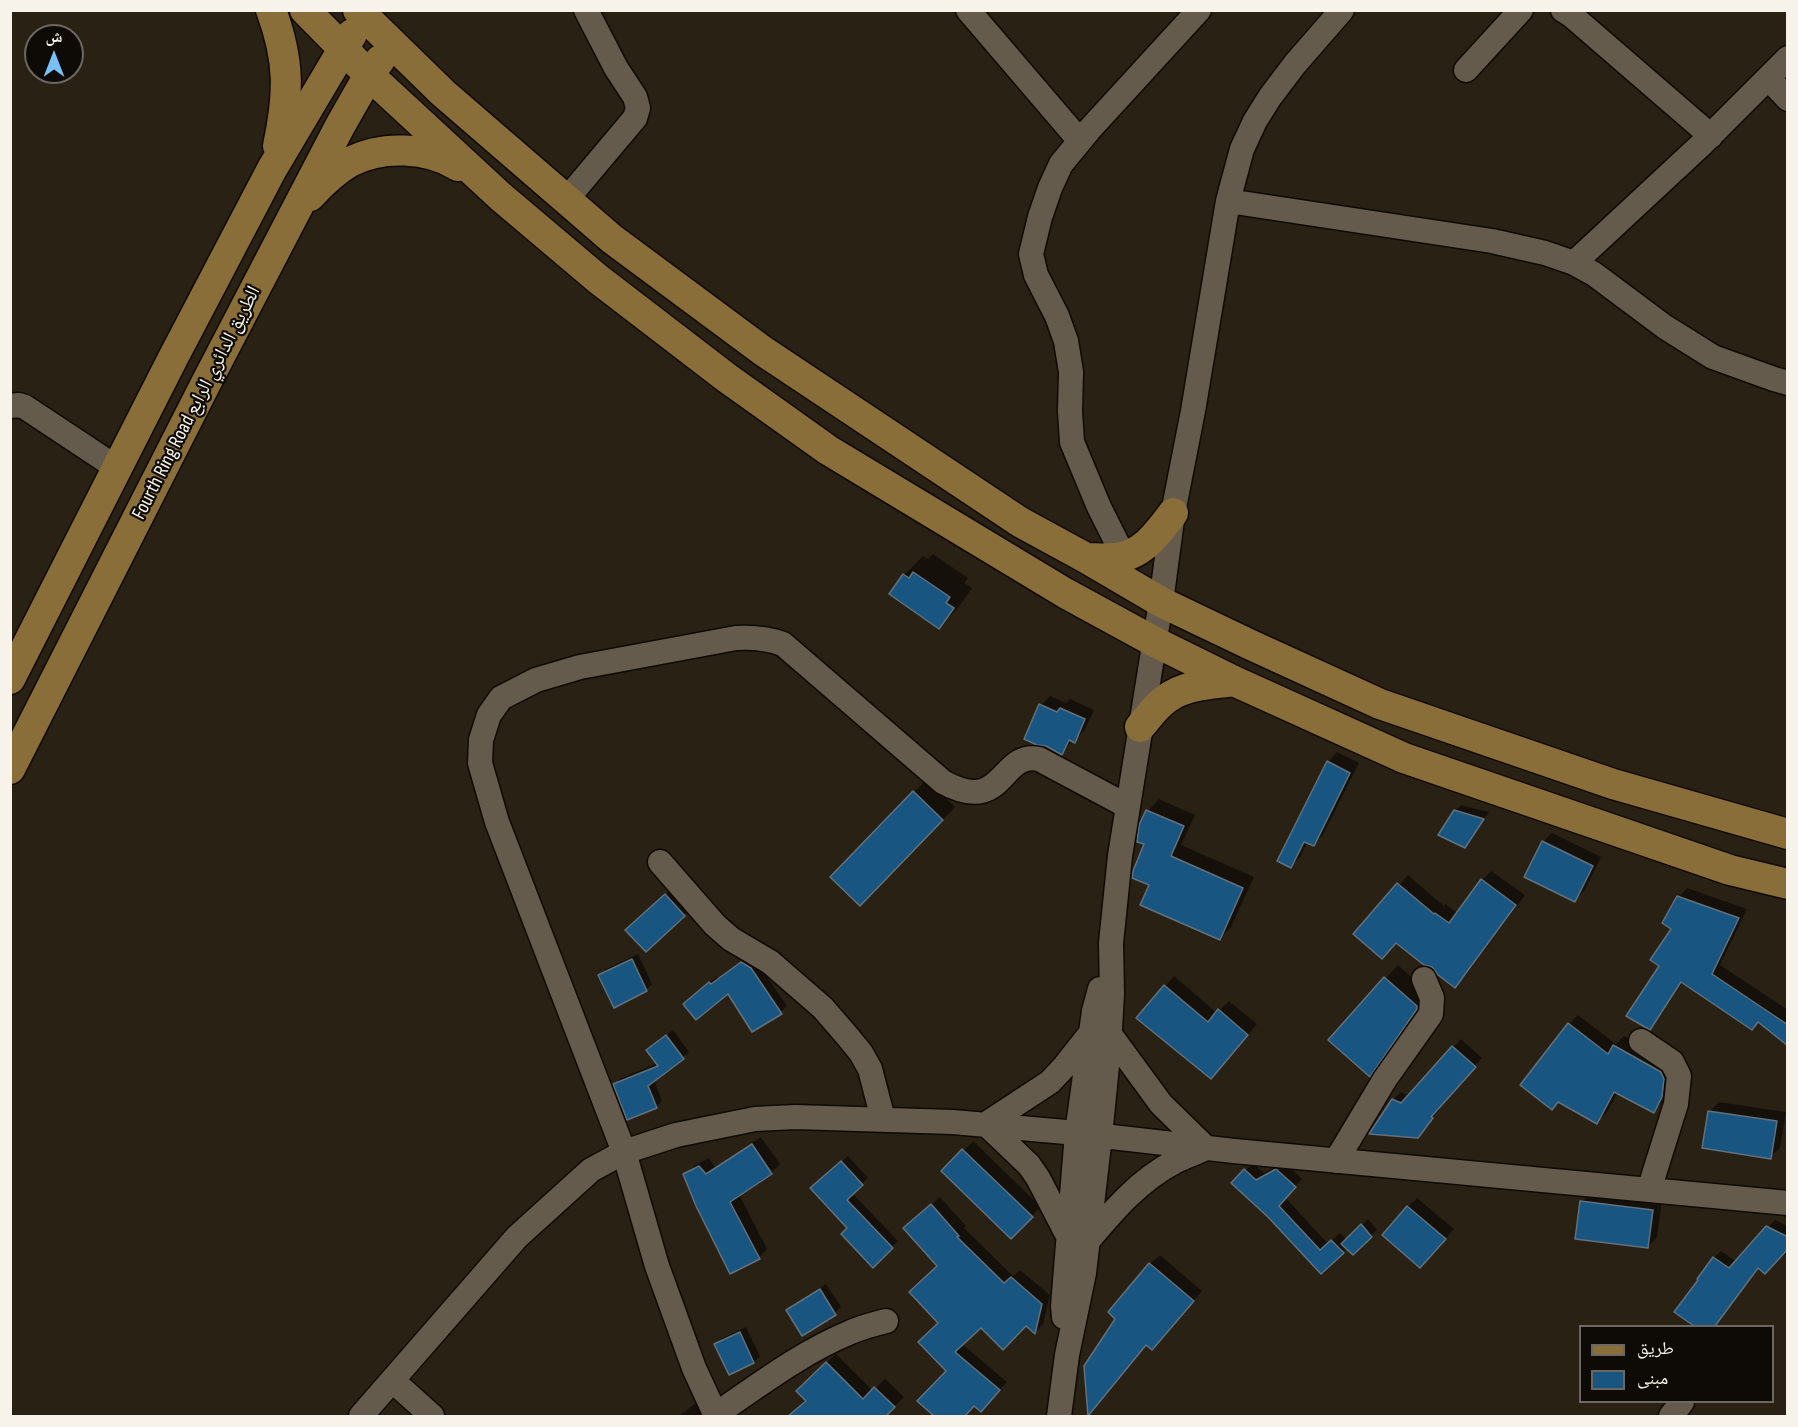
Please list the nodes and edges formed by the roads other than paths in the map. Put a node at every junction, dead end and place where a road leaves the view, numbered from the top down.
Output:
1 (271, 10) edge
2 (305, 10) edge
3 (586, 10) edge
4 (968, 10) edge
5 (1200, 10) edge
6 (1342, 10) edge
7 (1521, 10) edge
8 (1563, 10) edge
9 (361, 13) edge
10 (393, 44) junction
11 (343, 49) junction
12 (1788, 58) edge
13 (1467, 70) dead end
14 (369, 75) junction
15 (1768, 78) junction
16 (1788, 99) edge
17 (1711, 136) junction
18 (1080, 141) junction
19 (272, 169) junction
20 (501, 197) junction
21 (566, 200) junction
22 (1228, 201) junction
23 (296, 211) junction
24 (1574, 263) junction
25 (1788, 383) edge
26 (10, 406) edge
27 (117, 468) junction
28 (1173, 513) junction
29 (1124, 557) junction
30 (1086, 558) junction
31 (1161, 602) junction
32 (1154, 641) junction
33 (10, 679) edge
34 (1234, 681) junction
35 (1140, 727) junction
36 (10, 768) edge
37 (1127, 806) junction
38 (1788, 834) edge
39 (660, 862) dead end
40 (1788, 884) edge
41 (1424, 980) dead end
42 (1100, 1032) junction
43 (1641, 1041) dead end
44 (883, 1119) junction
45 (986, 1124) junction
46 (1088, 1135) junction
47 (1206, 1148) junction
48 (624, 1152) junction
49 (1336, 1161) junction
50 (1649, 1190) junction
51 (1788, 1203) edge
52 (1078, 1240) junction
53 (886, 1321) dead end
54 (393, 1381) junction
55 (1681, 1403) edge
56 (361, 1416) edge
57 (432, 1416) edge
58 (716, 1416) edge
59 (1059, 1416) edge
60 (1671, 1416) edge

1 - 19 main road
2 - 11 main road
3 - 21 street
4 - 18 street
5 - 18 street
6 - 22 street
7 - 13 street
8 - 17 street
9 - 10 main road
9 - 11 main road, Fourth Ring Road الطريق الدائري الرابع
10 - 14 main road, Fourth Ring Road الطريق الدائري الرابع
10 - 21 main road
11 - 14 main road
11 - 19 main road, Fourth Ring Road الطريق الدائري الرابع
12 - 15 street
14 - 20 main road
14 - 23 main road, Fourth Ring Road الطريق الدائري الرابع
15 - 16 street
15 - 17 street
17 - 24 street
18 - 29 street
19 - 27 main road, Fourth Ring Road الطريق الدائري الرابع
20 - 23 main road
20 - 32 main road
21 - 30 main road
22 - 24 street
22 - 28 street
23 - 36 main road, Fourth Ring Road الطريق الدائري الرابع
24 - 25 street
26 - 27 street
27 - 33 main road, Fourth Ring Road الطريق الدائري الرابع
28 - 29 main road
28 - 31 street
29 - 30 main road
30 - 31 main road
31 - 32 street
31 - 38 main road
32 - 34 main road
32 - 35 street
34 - 35 main road
34 - 40 main road
35 - 37 street
37 - 42 street
37 - 48 street
39 - 44 street
41 - 49 street
42 - 45 street
42 - 46 street
42 - 47 street
43 - 50 street
44 - 45 street
44 - 48 street
45 - 46 street
45 - 52 street
46 - 47 street
46 - 52 street
47 - 49 street
47 - 52 street
48 - 54 street
48 - 58 street
49 - 50 street
50 - 51 street
52 - 59 street
53 - 58 street
54 - 56 street
54 - 57 street
55 - 60 street

